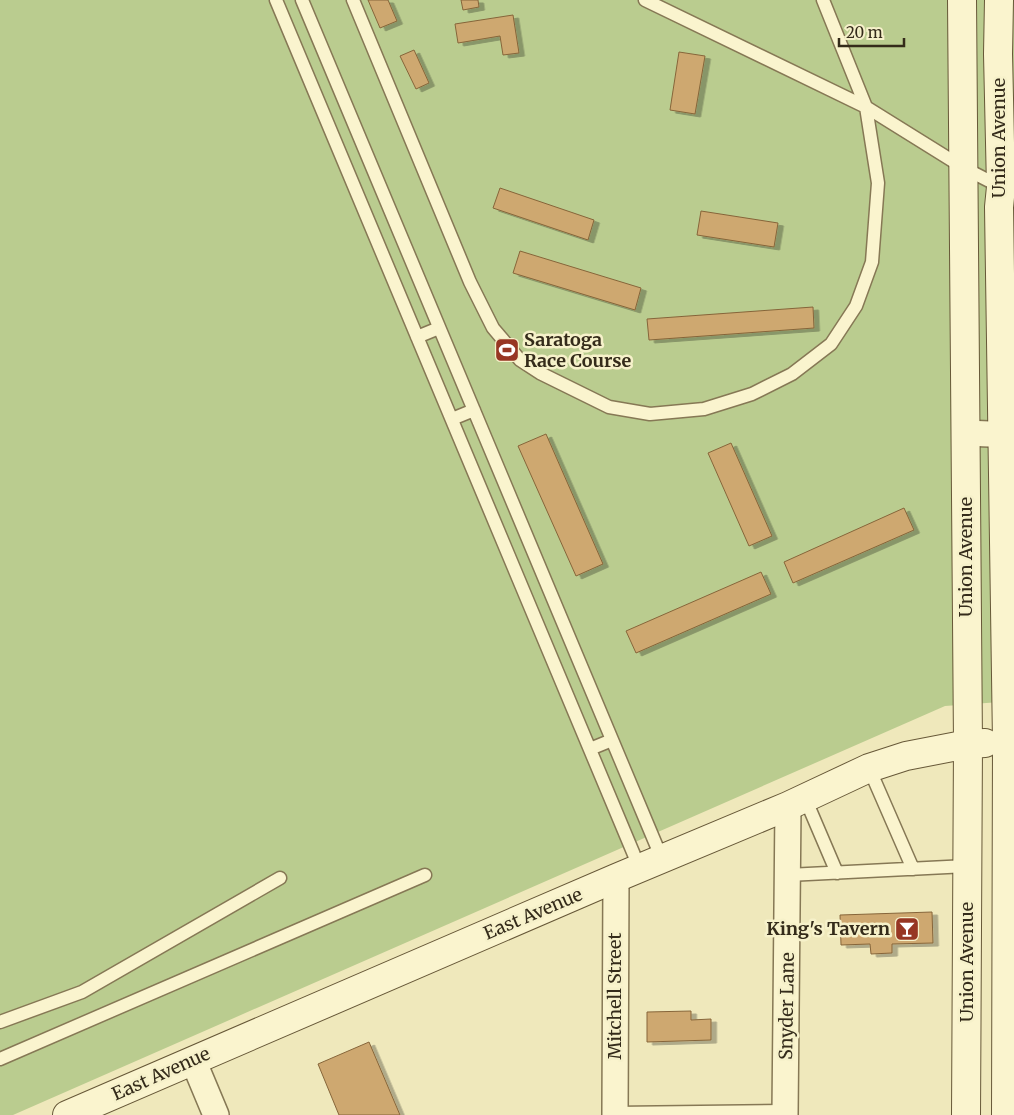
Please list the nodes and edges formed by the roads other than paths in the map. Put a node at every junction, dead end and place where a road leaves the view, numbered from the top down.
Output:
1 (276, 0) edge
2 (302, 0) edge
3 (353, 0) edge
4 (645, 0) edge
5 (823, 0) edge
6 (962, 0) edge
7 (1000, 0) edge
8 (866, 107) junction
9 (964, 168) junction
10 (374, 172) junction
11 (352, 181) junction
12 (1008, 189) edge
13 (439, 328) junction
14 (417, 337) junction
15 (474, 410) junction
16 (452, 419) junction
17 (965, 433) junction
18 (1008, 435) edge
19 (584, 673) junction
20 (562, 682) junction
21 (612, 740) junction
22 (1007, 742) junction
23 (968, 744) junction
24 (590, 749) junction
25 (869, 768) junction
26 (797, 802) junction
27 (967, 866) junction
28 (639, 869) junction
29 (913, 869) junction
30 (836, 873) junction
31 (788, 875) junction
32 (425, 876) dead end
33 (280, 878) dead end
34 (0, 1022) edge
35 (0, 1059) edge
36 (193, 1060) junction
37 (785, 1113) edge
38 (615, 1114) edge
39 (68, 1115) edge
40 (216, 1115) edge
41 (966, 1115) edge
42 (1006, 1115) edge

1 - 11 lane
2 - 10 lane
3 - 8 lane
4 - 8 lane
5 - 8 lane
6 - 9 main road, Union Avenue
7 - 12 main road, Union Avenue
8 - 9 lane
9 - 12 lane
9 - 17 main road, Union Avenue
10 - 11 lane
10 - 13 lane
11 - 14 lane
12 - 18 main road, Union Avenue
13 - 14 lane
13 - 15 lane
14 - 16 lane
15 - 16 lane
15 - 19 lane
16 - 20 lane
17 - 18 street
17 - 23 main road, Union Avenue
18 - 22 main road, Union Avenue
19 - 20 lane
19 - 21 lane
20 - 24 lane
21 - 24 lane
21 - 28 lane
22 - 23 main road, East Avenue
22 - 42 main road, Union Avenue
23 - 25 main road, East Avenue
23 - 27 main road, Union Avenue
24 - 28 lane
25 - 26 main road, East Avenue
25 - 29 lane
26 - 28 main road, East Avenue
26 - 30 lane
26 - 31 street, Snyder Lane
27 - 29 lane
27 - 41 main road, Union Avenue
28 - 36 main road, East Avenue
28 - 38 street, Mitchell Street
29 - 30 lane
30 - 31 lane
31 - 37 street, Snyder Lane
32 - 35 lane
33 - 34 lane
36 - 39 main road, East Avenue
36 - 40 street
37 - 38 lane

